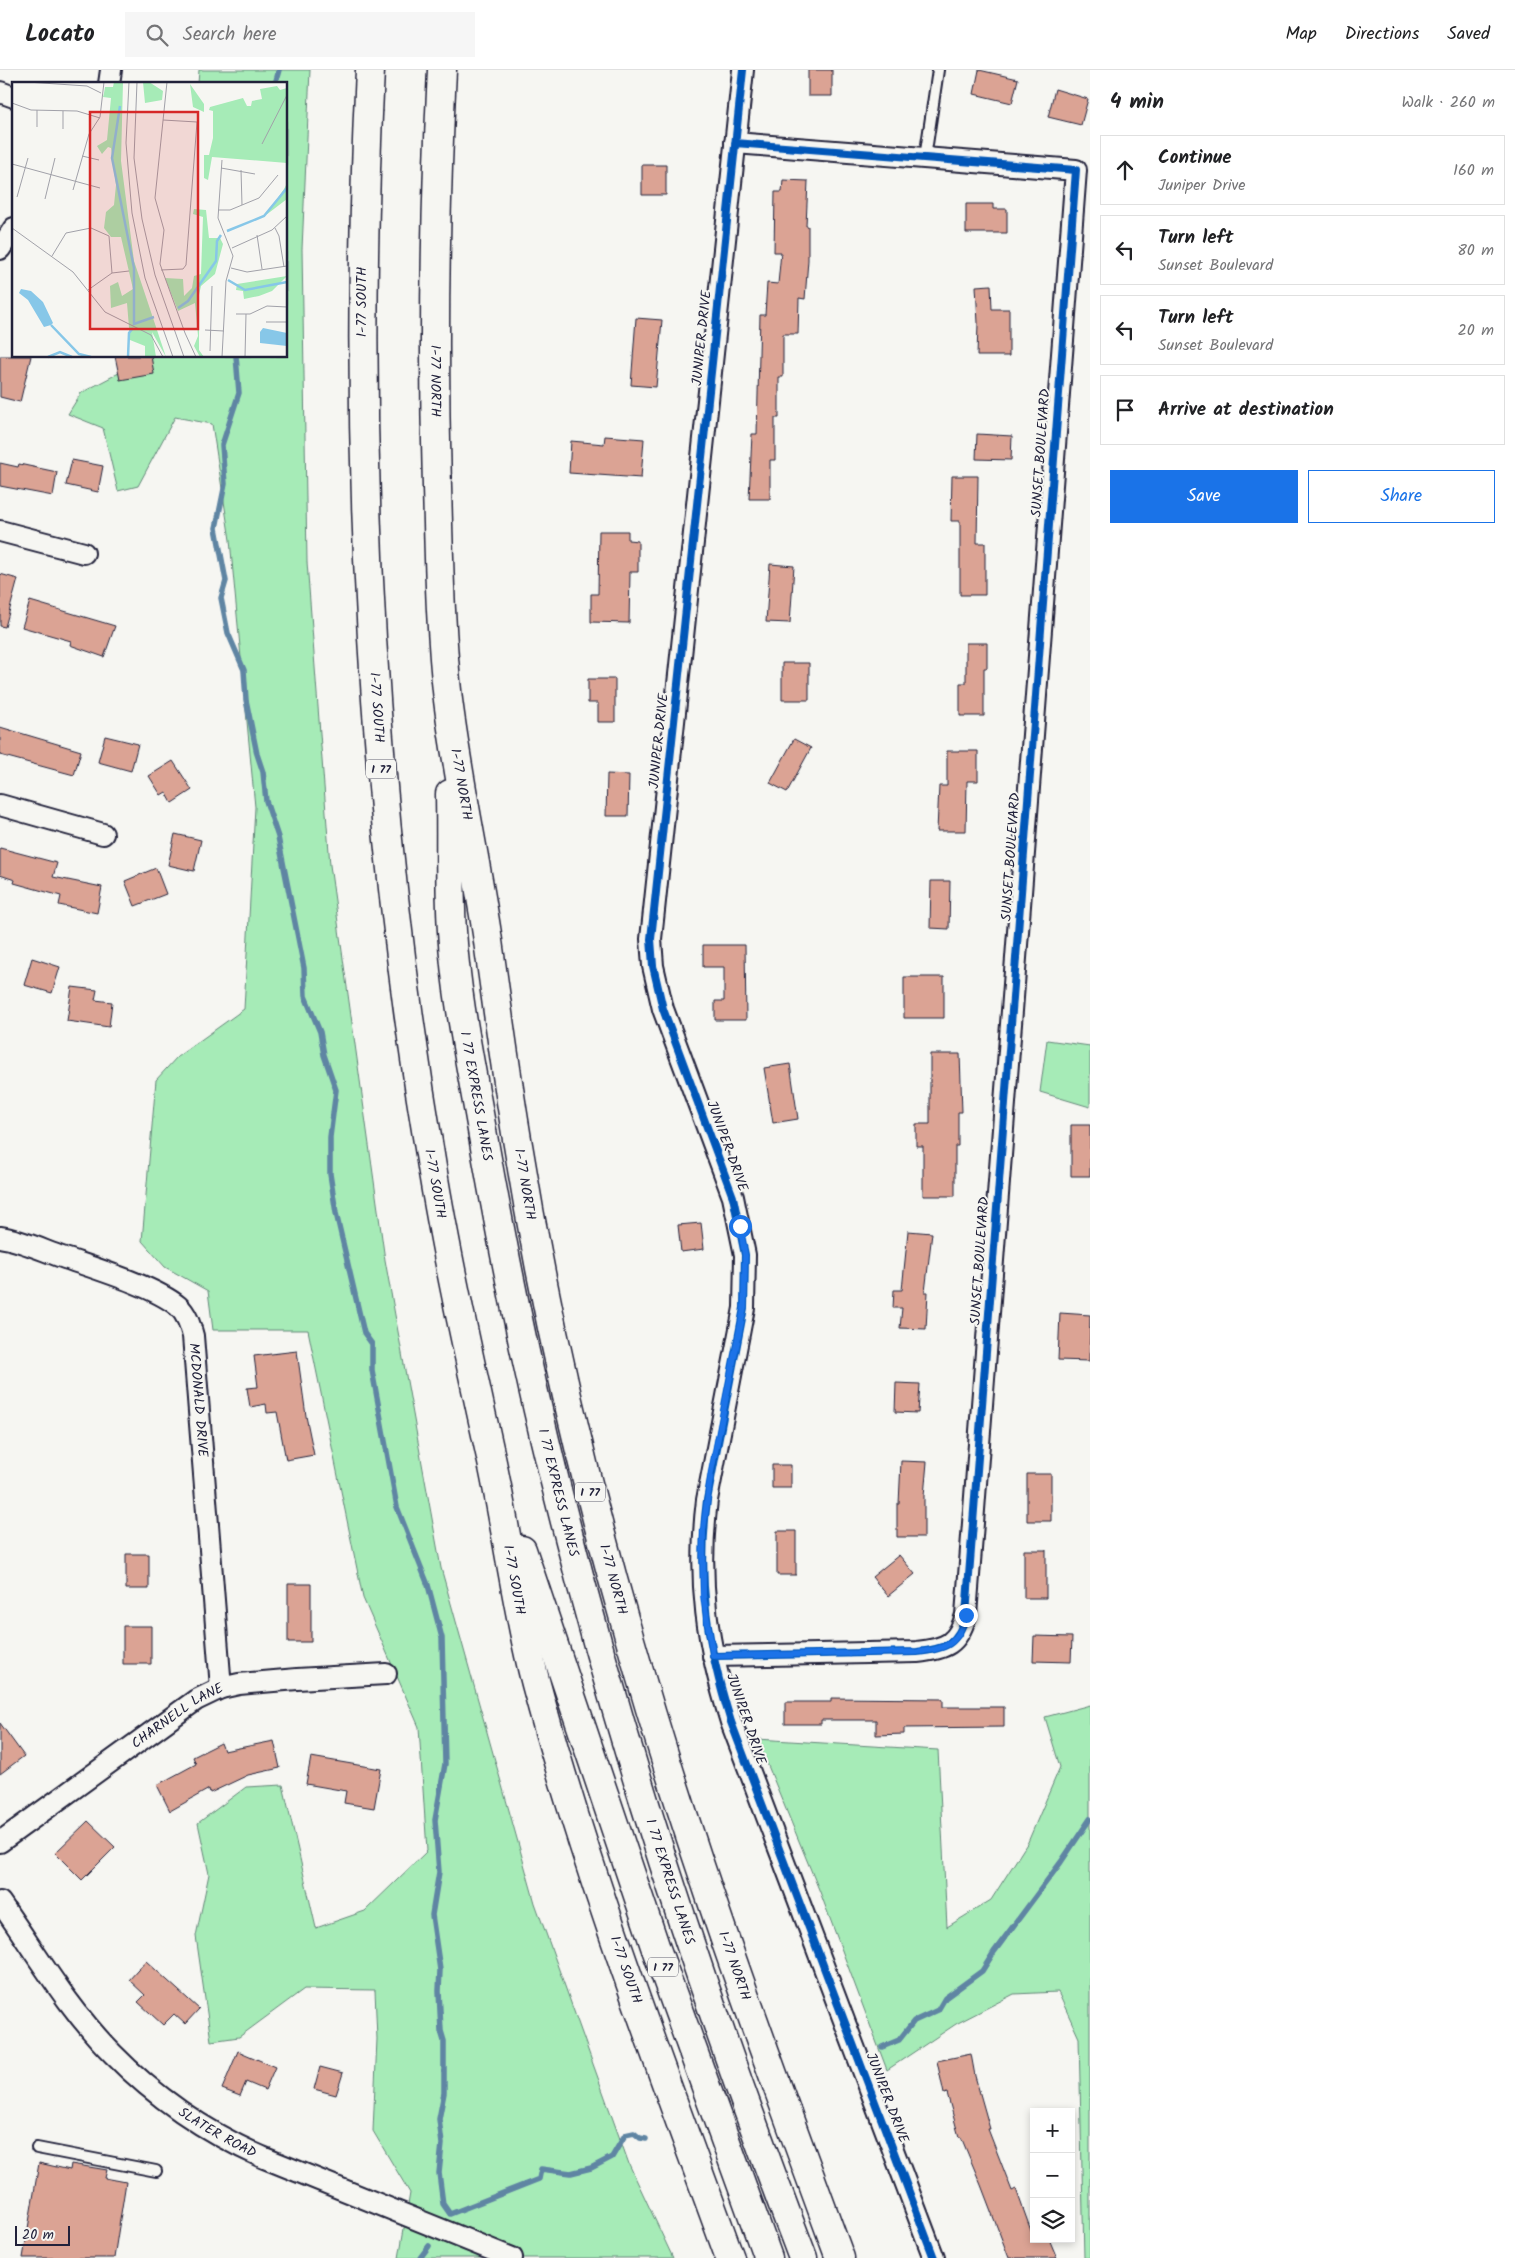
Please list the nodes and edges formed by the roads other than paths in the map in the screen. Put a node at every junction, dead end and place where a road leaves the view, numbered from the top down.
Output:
1 (370, 70) edge
2 (442, 70) edge
3 (743, 70) edge
4 (938, 70) edge
5 (0, 92) edge
6 (12, 96) edge
7 (735, 143) junction
8 (925, 158) junction
9 (12, 231) edge
10 (0, 249) edge
11 (0, 530) edge
12 (84, 553) dead end
13 (448, 698) junction
14 (0, 805) edge
15 (103, 834) dead end
16 (0, 1237) edge
17 (492, 1459) junction
18 (713, 1656) junction
19 (386, 1674) dead end
20 (221, 1688) junction
21 (0, 1842) edge
22 (0, 1902) edge
23 (37, 2148) dead end
24 (156, 2171) dead end
25 (512, 2258) edge
26 (730, 2258) edge
27 (768, 2258) edge
28 (803, 2258) edge
29 (840, 2258) edge
30 (934, 2258) edge

1 - 17 highway, I-77 SOUTH / I 77
2 - 13 highway, I-77 NORTH / I 77
3 - 7 street, JUNIPER DRIVE
4 - 8 lane
5 - 6 street
7 - 8 street, SUNSET BOULEVARD
7 - 18 street, JUNIPER DRIVE
8 - 18 street, SUNSET BOULEVARD
9 - 10 street
11 - 12 street
13 - 28 highway, I 77 EXPRESS LANES / I 77
13 - 29 highway, I-77 NORTH / I 77
14 - 15 street
16 - 20 street, MCDONALD DRIVE
17 - 26 highway, I-77 SOUTH / I 77
17 - 27 highway, I 77
18 - 30 street, JUNIPER DRIVE
19 - 20 street, CHARNELL LANE
20 - 21 street, CHARNELL LANE
22 - 25 street, SLATER ROAD
23 - 24 lane

